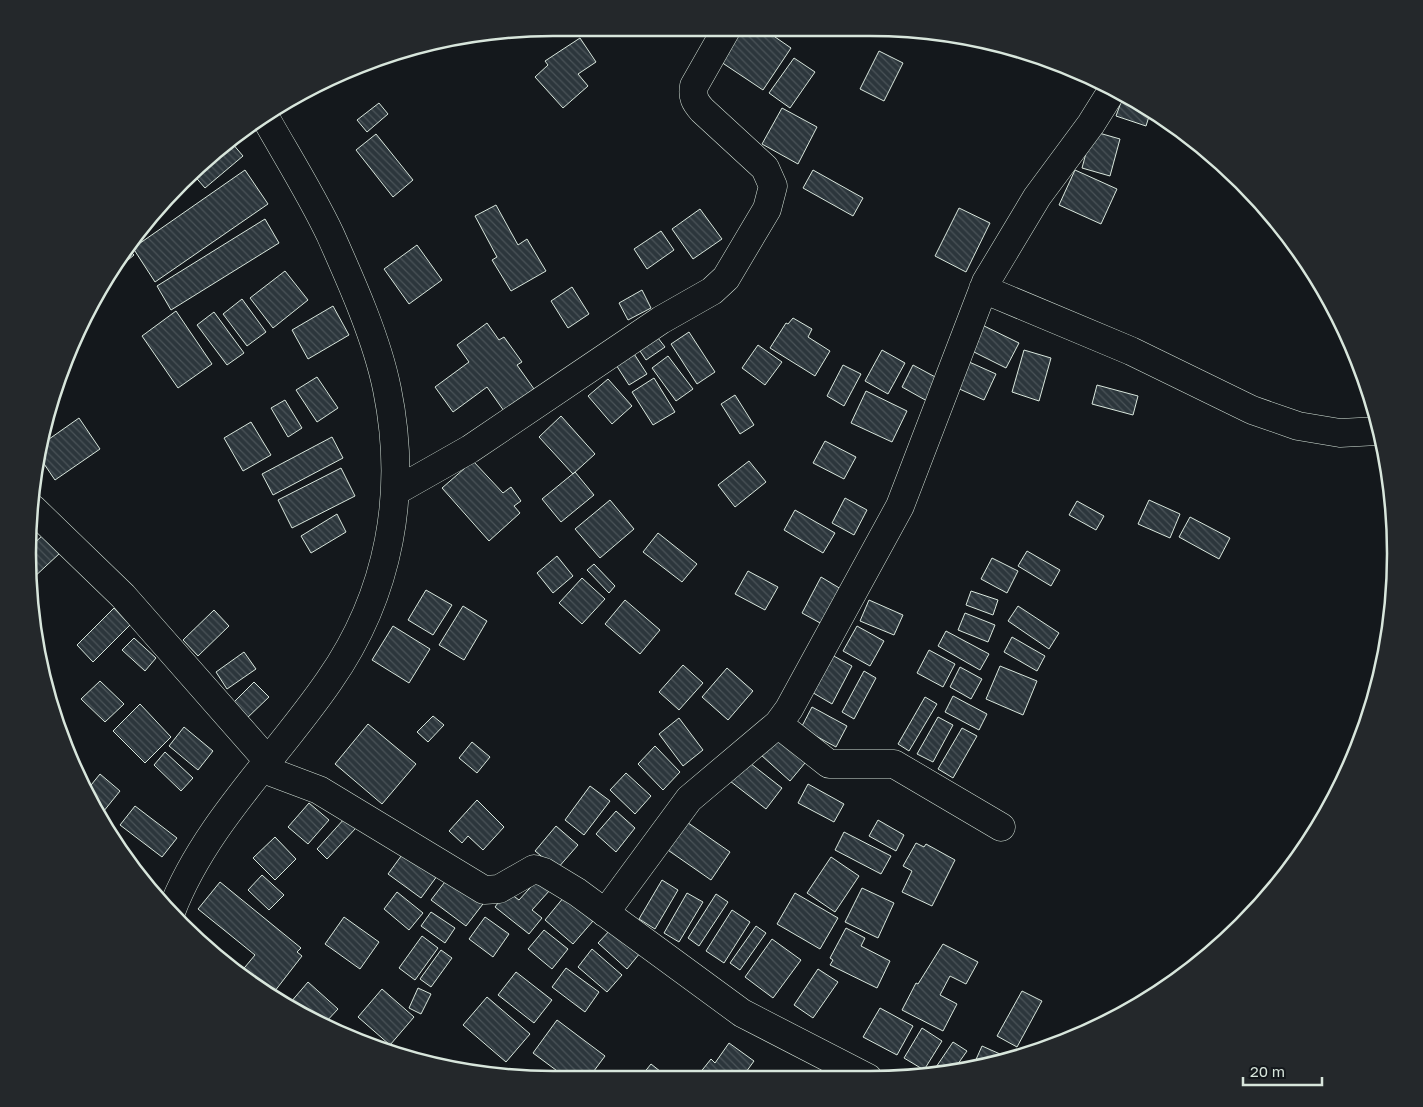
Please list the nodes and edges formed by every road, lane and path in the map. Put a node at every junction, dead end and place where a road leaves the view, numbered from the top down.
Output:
1 (722, 36) edge
2 (1109, 96) edge
3 (268, 122) edge
4 (983, 290) junction
5 (1372, 431) edge
6 (396, 491) junction
7 (38, 512) edge
8 (778, 724) junction
9 (266, 766) junction
10 (1001, 827) dead end
11 (174, 904) edge
12 (605, 913) junction
13 (855, 1071) edge

1 - 6 street
2 - 4 street
3 - 6 street
4 - 5 street
4 - 8 street
6 - 9 street
7 - 9 street
8 - 10 street
8 - 12 street
9 - 11 street
9 - 12 street
12 - 13 street

